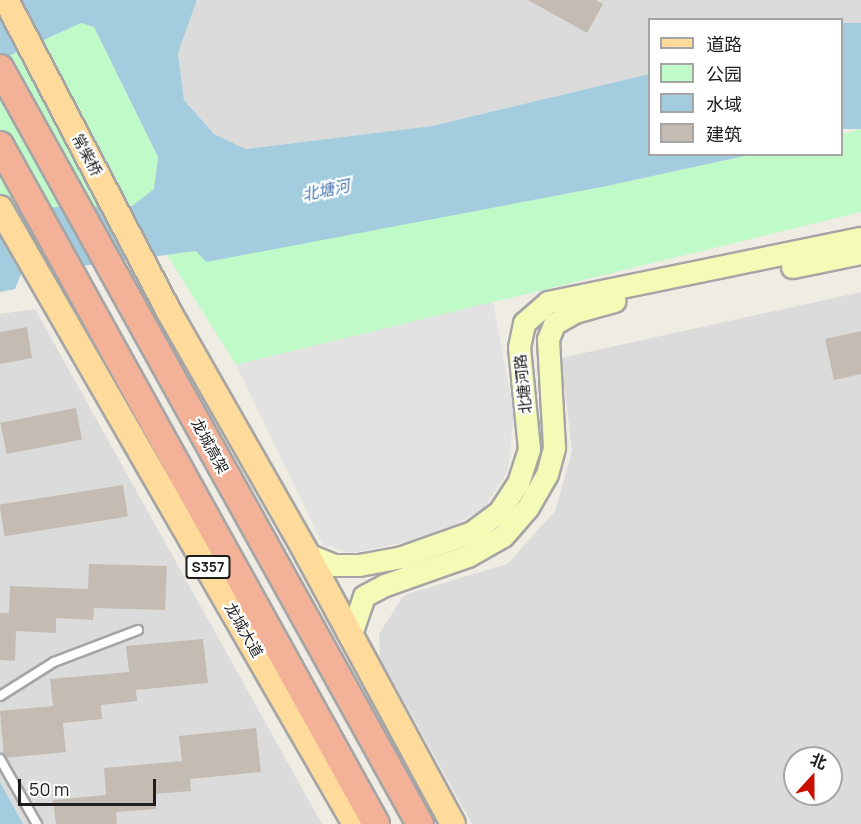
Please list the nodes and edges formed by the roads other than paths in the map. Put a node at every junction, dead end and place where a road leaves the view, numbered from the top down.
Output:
1 (6, 0) edge
2 (0, 68) edge
3 (0, 145) edge
4 (0, 208) edge
5 (861, 238) edge
6 (861, 253) edge
7 (307, 554) junction
8 (138, 630) dead end
9 (351, 634) junction
10 (0, 696) edge
11 (0, 759) edge
12 (37, 824) edge
13 (355, 824) edge
14 (376, 824) edge
15 (420, 824) edge
16 (453, 824) edge

1 - 7 main road, 常柴桥
2 - 15 highway, 龙城高架
3 - 14 highway
4 - 13 main road, 龙城大道 / S357
5 - 7 main road, 北塘河路
6 - 9 main road, 北塘河路
7 - 9 main road
8 - 10 lane
9 - 16 main road
11 - 12 lane

